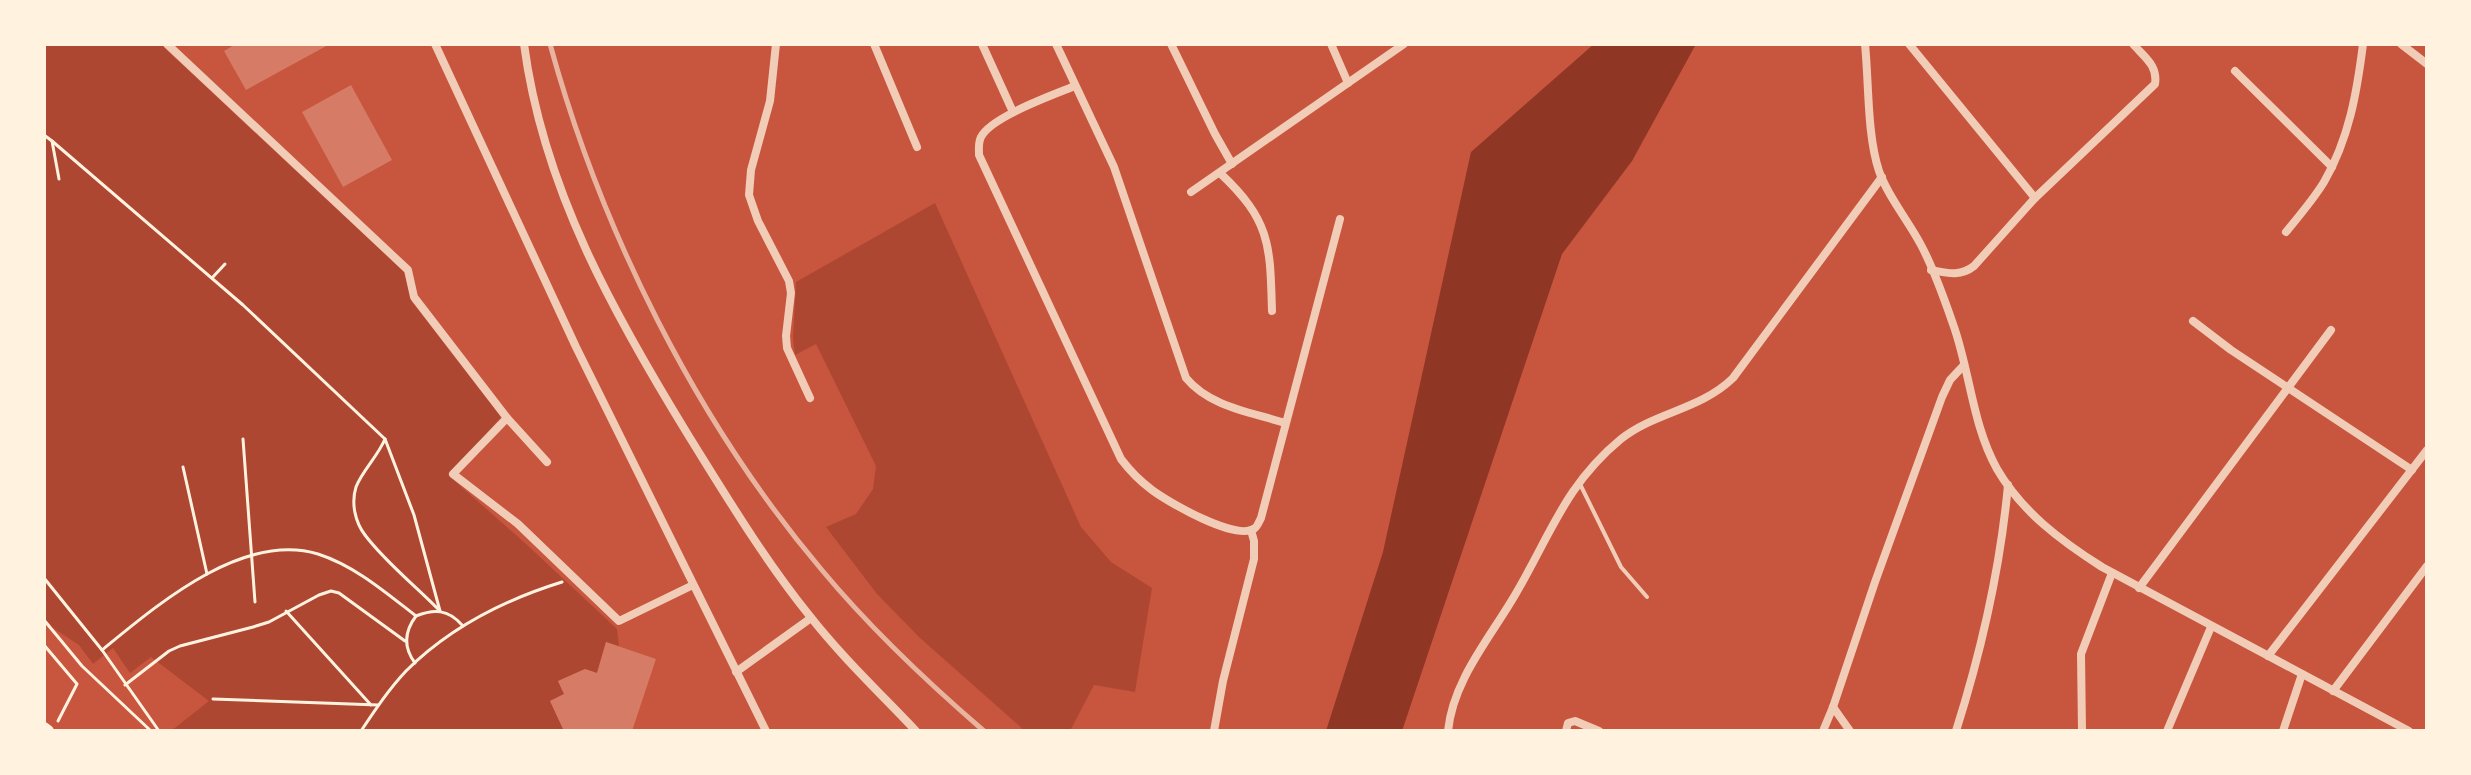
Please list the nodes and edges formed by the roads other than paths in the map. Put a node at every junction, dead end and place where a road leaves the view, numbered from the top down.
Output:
1 (167, 44) edge
2 (435, 44) edge
3 (524, 44) edge
4 (776, 44) edge
5 (874, 44) edge
6 (982, 44) edge
7 (1056, 44) edge
8 (1171, 44) edge
9 (1331, 44) edge
10 (1404, 44) edge
11 (1865, 44) edge
12 (1909, 44) edge
13 (2133, 44) edge
14 (2363, 44) edge
15 (2401, 44) edge
16 (2427, 64) edge
17 (2235, 71) dead end
18 (1348, 83) junction
19 (1075, 86) junction
20 (1013, 112) junction
21 (917, 147) dead end
22 (1232, 164) junction
23 (2332, 167) junction
24 (1220, 173) junction
25 (1882, 177) junction
26 (1191, 192) dead end
27 (2035, 198) junction
28 (1340, 219) dead end
29 (2286, 232) dead end
30 (1931, 270) junction
31 (1272, 311) dead end
32 (2193, 321) dead end
33 (2331, 330) dead end
34 (1964, 365) junction
35 (2287, 388) junction
36 (810, 398) dead end
37 (507, 418) junction
38 (1285, 423) junction
39 (2427, 450) edge
40 (547, 462) dead end
41 (2412, 470) junction
42 (1579, 482) junction
43 (2008, 484) junction
44 (1251, 530) junction
45 (2427, 566) edge
46 (2112, 573) junction
47 (693, 585) junction
48 (2139, 588) junction
49 (1647, 597) dead end
50 (811, 618) junction
51 (2211, 627) junction
52 (2268, 656) junction
53 (736, 672) junction
54 (2302, 674) junction
55 (2333, 691) junction
56 (1833, 707) junction
57 (766, 731) edge
58 (916, 731) edge
59 (1214, 731) edge
60 (1448, 731) edge
61 (1566, 731) edge
62 (1599, 731) edge
63 (1823, 731) edge
64 (1850, 731) edge
65 (1956, 731) edge
66 (2082, 731) edge
67 (2167, 731) edge
68 (2283, 731) edge
69 (2409, 731) edge

1 - 37 street
2 - 47 street
3 - 50 street
4 - 36 street
5 - 21 street
6 - 20 street
7 - 19 street
8 - 22 street
9 - 18 street
10 - 18 street
11 - 25 street
12 - 27 street
13 - 27 street
14 - 23 street
15 - 16 street
17 - 23 street
18 - 22 street
19 - 20 street
19 - 38 street
20 - 44 street
22 - 24 street
23 - 29 street
24 - 26 street
24 - 31 street
25 - 30 street
25 - 42 street
27 - 30 street
28 - 38 street
30 - 34 street
32 - 35 street
33 - 35 street
34 - 43 street
34 - 56 street
35 - 41 street
35 - 48 street
37 - 40 street
37 - 47 street
38 - 44 street
39 - 41 street
41 - 52 street
42 - 49 lane
42 - 60 street
43 - 46 street
43 - 65 street
44 - 59 street
45 - 55 street
46 - 48 street
46 - 66 street
47 - 53 street
48 - 51 street
50 - 53 street
50 - 58 street
51 - 52 street
51 - 67 street
52 - 54 street
53 - 57 street
54 - 55 street
54 - 68 street
55 - 69 street
56 - 63 street
56 - 64 street
61 - 62 street

